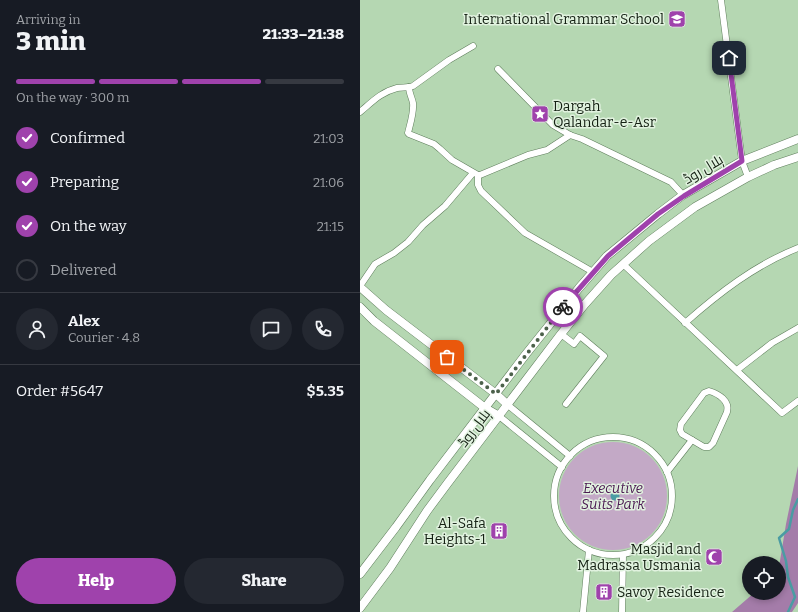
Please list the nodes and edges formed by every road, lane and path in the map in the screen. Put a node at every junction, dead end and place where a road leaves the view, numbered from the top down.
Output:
1 (721, 0) edge
2 (473, 46) dead end
3 (498, 69) dead end
4 (408, 88) junction
5 (360, 112) edge
6 (570, 135) junction
7 (798, 139) edge
8 (798, 157) edge
9 (742, 161) junction
10 (475, 174) junction
11 (748, 177) junction
12 (684, 196) junction
13 (798, 248) edge
14 (623, 264) junction
15 (593, 272) junction
16 (360, 286) edge
17 (360, 307) edge
18 (686, 323) junction
19 (798, 328) edge
20 (562, 334) junction
21 (737, 370) junction
22 (496, 394) junction
23 (798, 401) edge
24 (508, 404) junction
25 (566, 404) dead end
26 (485, 408) junction
27 (499, 416) junction
28 (692, 440) junction
29 (570, 456) junction
30 (562, 467) junction
31 (667, 472) junction
32 (589, 550) junction
33 (623, 554) junction
34 (360, 574) edge
35 (360, 608) edge
36 (583, 612) edge
37 (622, 612) edge

1 - 9 street
2 - 4 street
3 - 6 street
4 - 5 street
4 - 10 street
6 - 10 street
6 - 12 street
7 - 9 street, ہلال روڈ
8 - 11 street, ہلال روڈ
9 - 11 street
9 - 12 street, ہلال روڈ
10 - 15 street
10 - 16 street
11 - 14 street, ہلال روڈ
12 - 15 street, ہلال روڈ
13 - 18 street
14 - 18 street
14 - 20 street, ہلال روڈ
15 - 22 street, ہلال روڈ
16 - 22 street
17 - 26 street
18 - 21 street
19 - 21 street
20 - 24 street, ہلال روڈ
20 - 25 street
21 - 23 street
22 - 24 street
22 - 26 street, ہلال روڈ
24 - 27 street, ہلال روڈ
24 - 29 street
26 - 27 street
26 - 34 street, ہلال روڈ
27 - 30 street
27 - 35 street, ہلال روڈ
28 - 28 street
28 - 31 street
29 - 30 street
29 - 31 street
30 - 32 street
31 - 33 street
32 - 33 street
32 - 36 street
33 - 37 street

